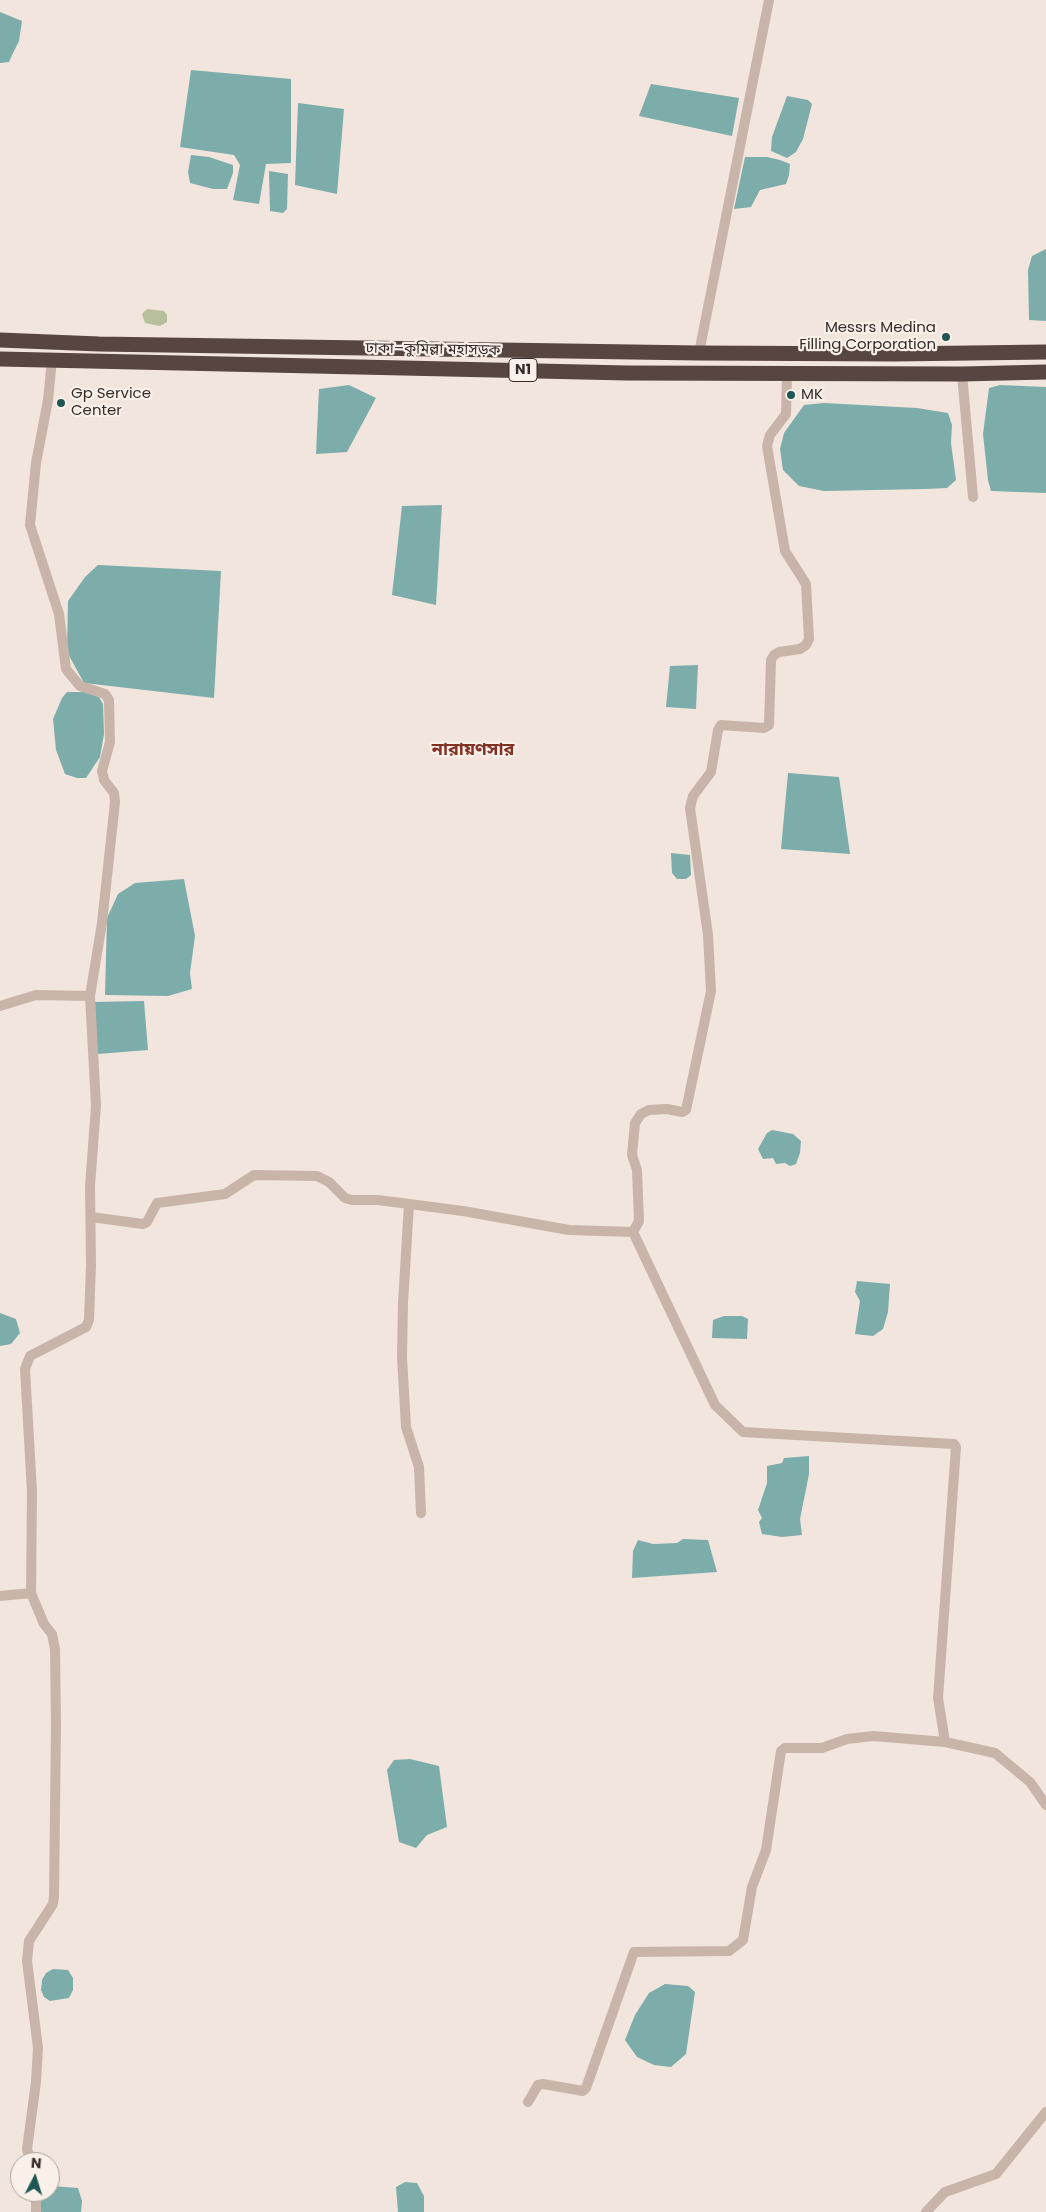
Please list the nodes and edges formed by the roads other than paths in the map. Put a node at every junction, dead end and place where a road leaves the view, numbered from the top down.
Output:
1 (769, 0) edge
2 (0, 340) edge
3 (188, 346) junction
4 (1046, 352) edge
5 (699, 353) junction
6 (895, 354) junction
7 (0, 359) edge
8 (52, 360) junction
9 (188, 362) junction
10 (1046, 372) edge
11 (787, 373) junction
12 (897, 373) junction
13 (962, 374) junction
14 (973, 497) dead end
15 (90, 996) junction
16 (0, 1006) edge
17 (409, 1204) junction
18 (91, 1217) junction
19 (633, 1232) junction
20 (420, 1513) dead end
21 (31, 1593) junction
22 (0, 1596) edge
23 (945, 1742) junction
24 (1046, 1805) edge
25 (528, 2102) dead end
26 (1046, 2112) edge
27 (28, 2152) edge
28 (926, 2212) edge

1 - 5 street
2 - 3 highway, ঢাকা–কুমিল্লা মহাসড়ক / N1
3 - 5 highway, ঢাকা–কুমিল্লা মহাসড়ক / N1
3 - 9 highway
4 - 6 highway, ঢাকা–কুমিল্লা মহাসড়ক / N1
5 - 6 highway, ঢাকা–কুমিল্লা মহাসড়ক / N1
6 - 12 highway
7 - 8 highway, ঢাকা–কুমিল্লা মহাসড়ক / N1
8 - 9 highway, ঢাকা–কুমিল্লা মহাসড়ক / N1
8 - 15 street
9 - 11 highway, ঢাকা–কুমিল্লা মহাসড়ক / N1
10 - 13 highway, ঢাকা–কুমিল্লা মহাসড়ক / N1
11 - 12 highway, ঢাকা–কুমিল্লা মহাসড়ক / N1
11 - 19 street
12 - 13 highway, ঢাকা–কুমিল্লা মহাসড়ক / N1
13 - 14 street
15 - 16 street
15 - 18 street
17 - 18 street
17 - 19 street
17 - 20 street
18 - 21 street
19 - 23 street
21 - 22 street
21 - 27 street
23 - 24 street
23 - 25 street
26 - 28 street

